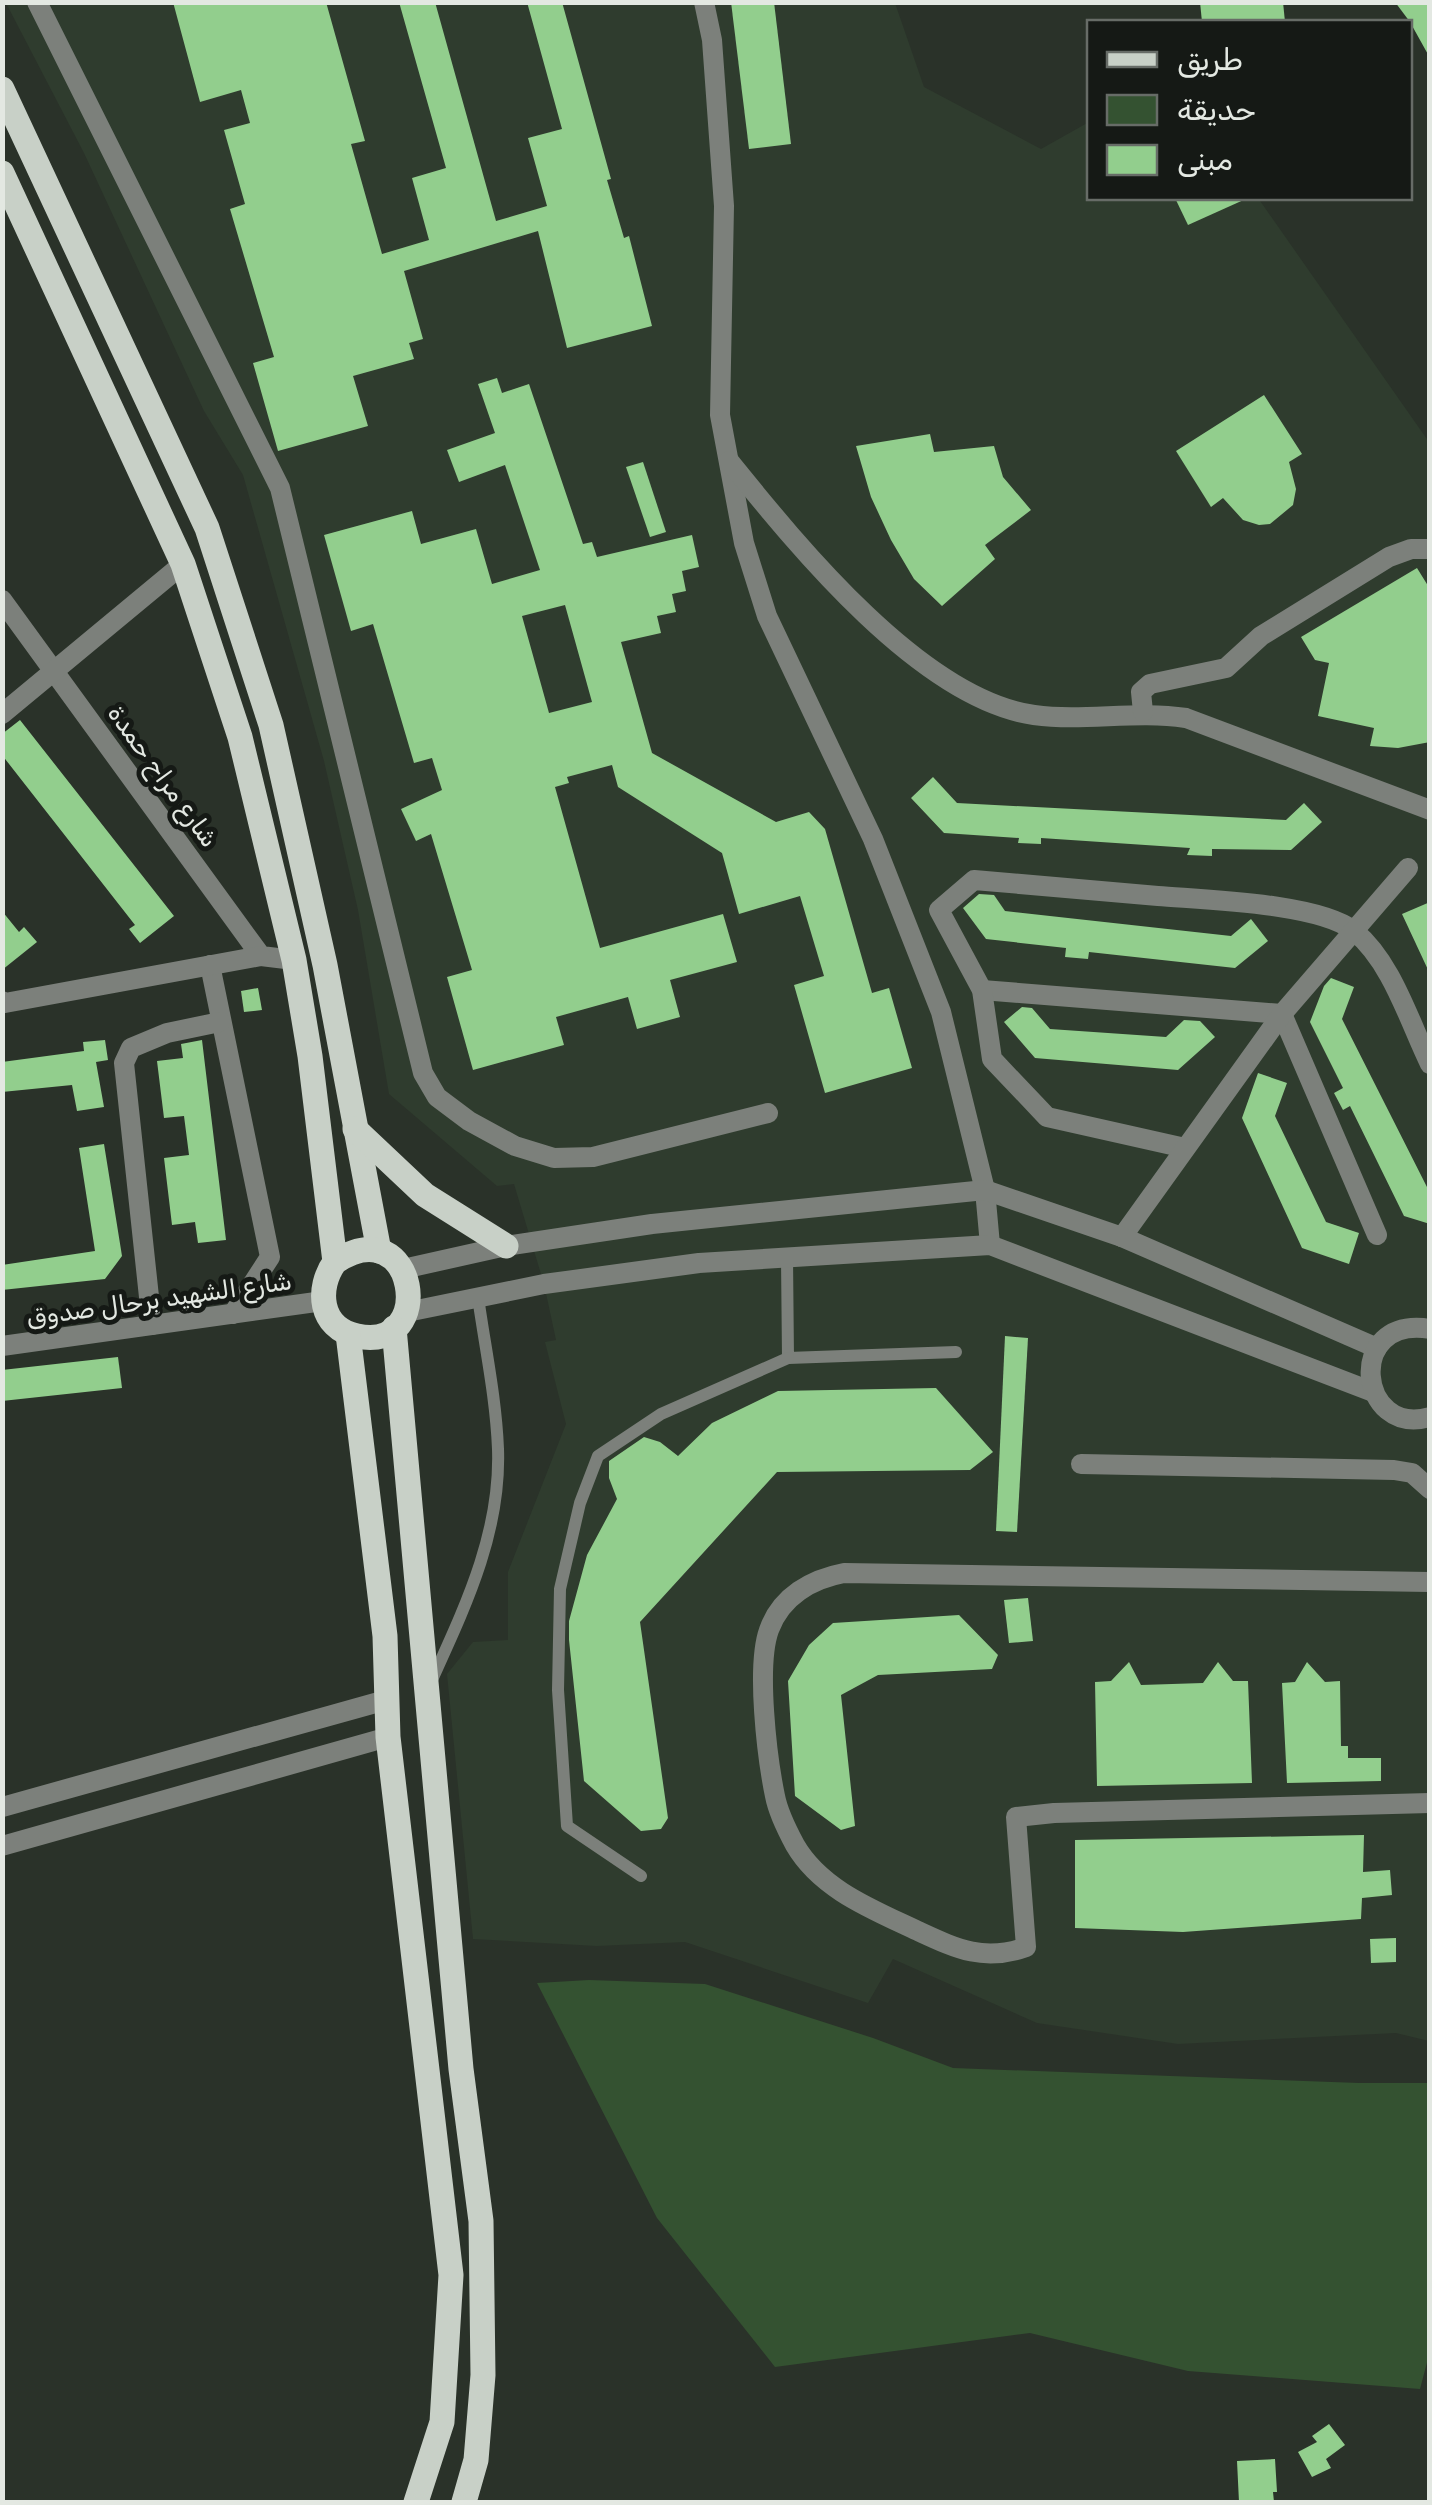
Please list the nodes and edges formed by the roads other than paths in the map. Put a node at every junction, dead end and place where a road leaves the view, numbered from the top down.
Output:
1 (37, 2) edge
2 (704, 2) edge
3 (2, 89) edge
4 (2, 173) edge
5 (727, 458) junction
6 (1430, 549) edge
7 (183, 564) junction
8 (2, 600) edge
9 (55, 669) junction
10 (1143, 712) junction
11 (2, 714) edge
12 (1430, 810) edge
13 (1408, 868) dead end
14 (1354, 931) junction
15 (261, 956) junction
16 (294, 960) junction
17 (210, 966) junction
18 (982, 990) junction
19 (3, 1003) edge
20 (1282, 1014) junction
21 (220, 1022) junction
22 (1430, 1064) edge
23 (768, 1113) dead end
24 (355, 1129) junction
25 (1185, 1148) junction
26 (985, 1190) junction
27 (1377, 1236) dead end
28 (1122, 1237) junction
29 (990, 1245) junction
30 (506, 1246) junction
31 (378, 1251) junction
32 (787, 1258) junction
33 (335, 1262) junction
34 (403, 1269) junction
35 (478, 1297) junction
36 (323, 1301) junction
37 (233, 1314) junction
38 (400, 1320) junction
39 (152, 1325) junction
40 (1430, 1329) edge
41 (348, 1334) junction
42 (2, 1346) edge
43 (1376, 1348) junction
44 (956, 1352) dead end
45 (788, 1358) junction
46 (1373, 1392) junction
47 (1430, 1417) edge
48 (1081, 1464) dead end
49 (1430, 1489) edge
50 (1430, 1582) edge
51 (428, 1688) junction
52 (386, 1700) junction
53 (388, 1738) junction
54 (1430, 1804) edge
55 (2, 1807) edge
56 (2, 1846) edge
57 (641, 1876) dead end
58 (416, 2502) edge
59 (464, 2502) edge

1 - 23 street
2 - 5 street
3 - 24 main road
4 - 7 main road
5 - 10 street
5 - 26 street
6 - 10 street
7 - 9 street
7 - 16 main road
8 - 9 street, شارع مراح حمدة
9 - 11 street
9 - 15 street, شارع مراح حمدة
10 - 12 street
13 - 14 street
14 - 18 street
14 - 20 street
14 - 22 street
15 - 16 street
15 - 17 street
16 - 33 main road
17 - 19 street
17 - 21 street
18 - 20 street
18 - 25 street
20 - 25 street
20 - 27 street
21 - 37 street
21 - 39 street
24 - 30 main road
24 - 31 main road
25 - 28 street
26 - 28 street
26 - 29 street
26 - 30 street
28 - 43 street
29 - 32 street
29 - 46 street
30 - 34 street
31 - 33 main road
31 - 34 main road
32 - 35 street
32 - 45 lane
33 - 36 main road
34 - 38 main road
35 - 38 street
35 - 51 lane
36 - 37 street, شارع الشهيد برحال صدوق
36 - 41 main road
37 - 39 street, شارع الشهيد برحال صدوق
38 - 41 main road
38 - 51 main road
39 - 42 street, شارع الشهيد برحال صدوق
40 - 43 street
41 - 52 main road
43 - 46 street
44 - 45 lane
45 - 57 lane
46 - 47 street
48 - 49 street
50 - 54 street
51 - 59 main road
52 - 53 main road
52 - 55 street
53 - 56 street
53 - 58 main road

